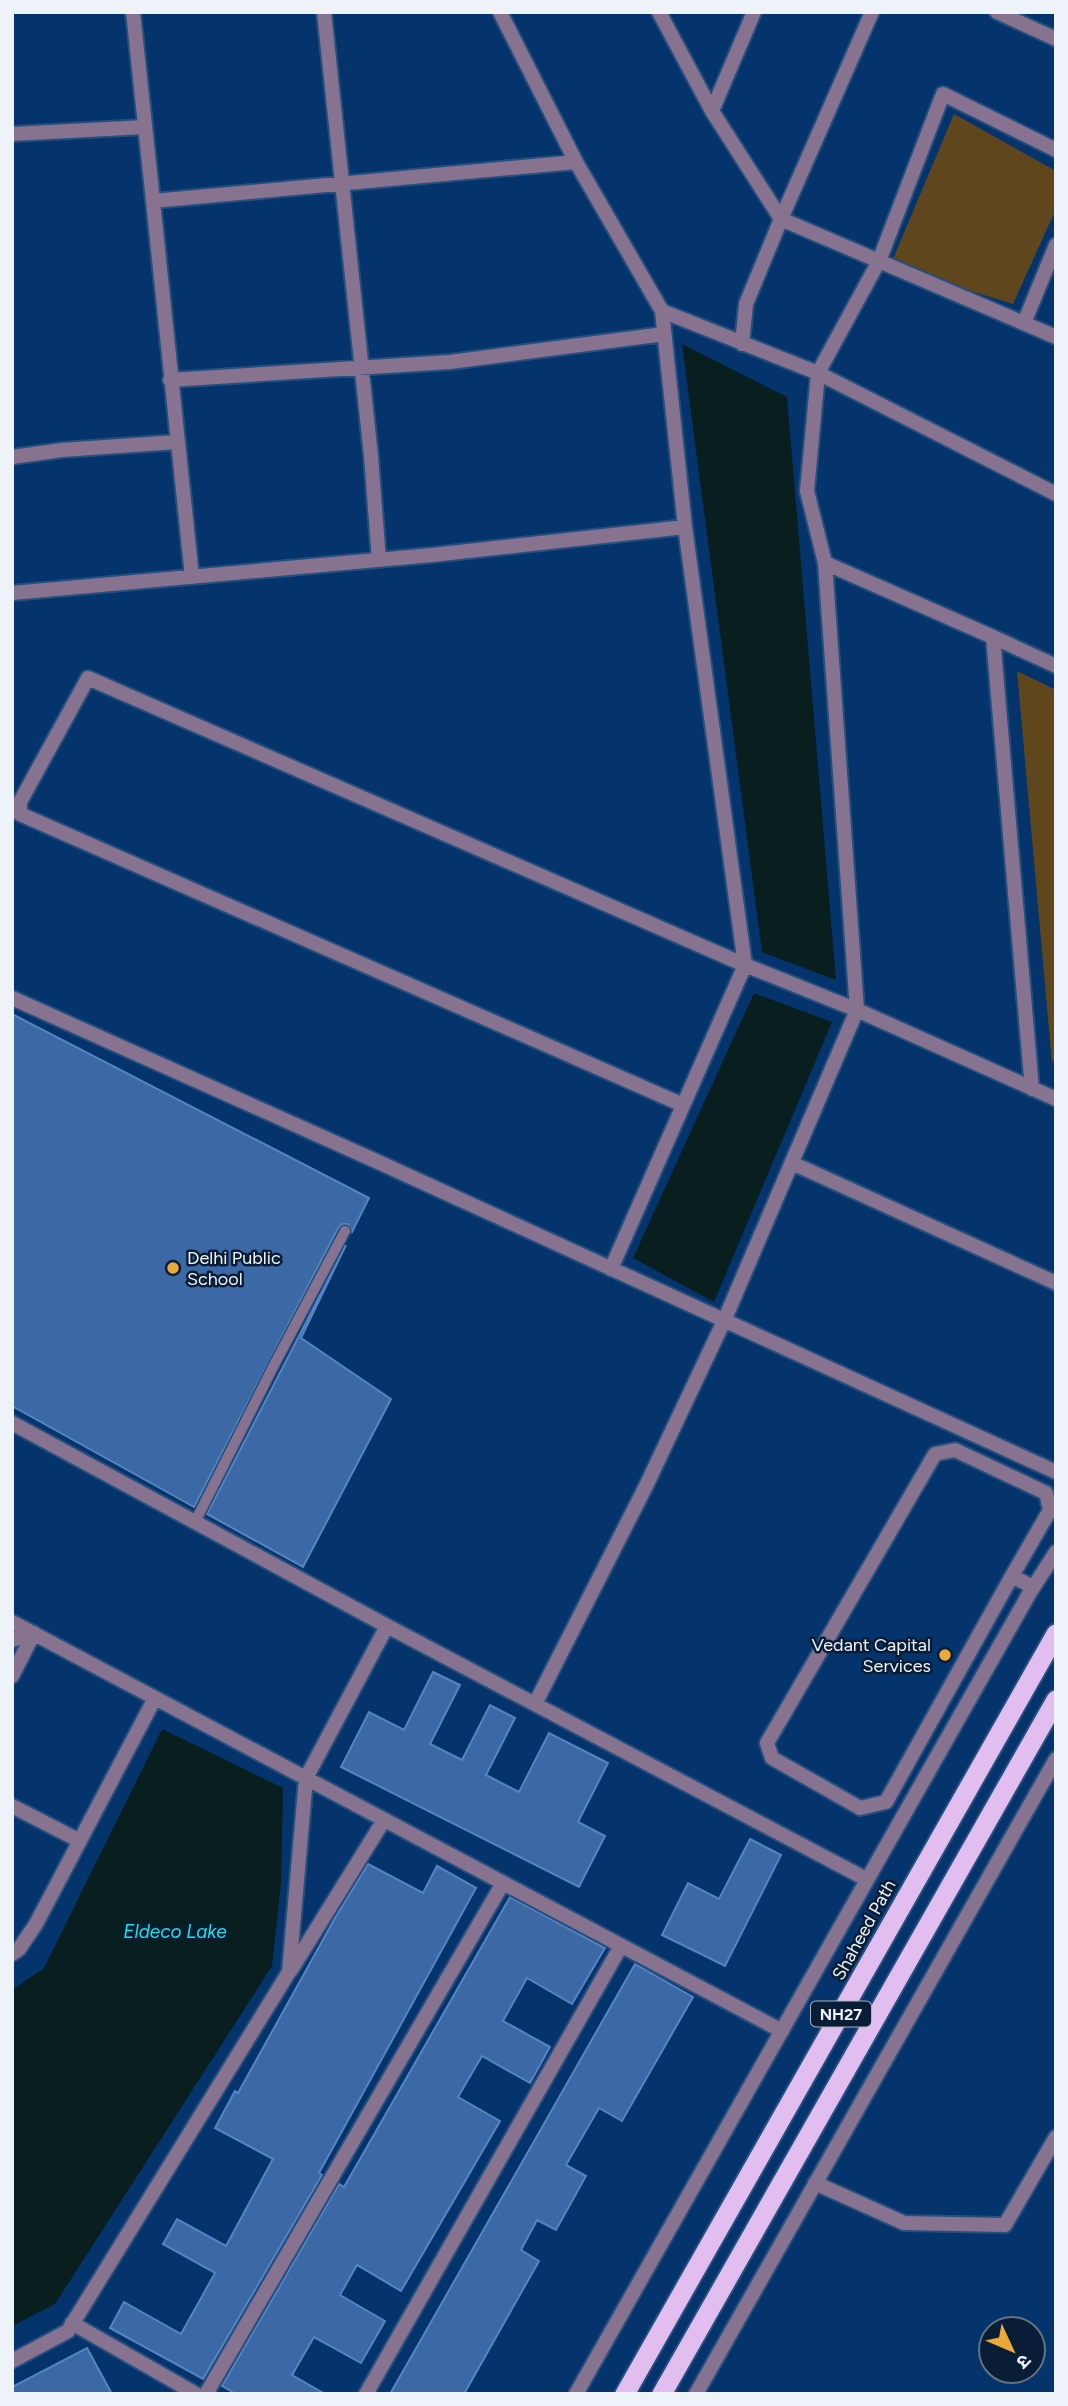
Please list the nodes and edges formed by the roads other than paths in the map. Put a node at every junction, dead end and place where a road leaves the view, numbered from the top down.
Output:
1 (134, 12) edge
2 (324, 12) edge
3 (500, 12) edge
4 (659, 12) edge
5 (754, 12) edge
6 (872, 12) edge
7 (997, 12) edge
8 (1056, 39) edge
9 (712, 111) junction
10 (145, 128) junction
11 (12, 134) edge
12 (1056, 150) edge
13 (576, 162) junction
14 (341, 184) junction
15 (153, 201) junction
16 (780, 219) junction
17 (1056, 245) edge
18 (878, 261) junction
19 (662, 311) junction
20 (1024, 323) junction
21 (664, 334) junction
22 (1056, 337) edge
23 (742, 344) junction
24 (362, 368) junction
25 (818, 373) junction
26 (170, 380) junction
27 (177, 442) junction
28 (12, 457) edge
29 (1056, 494) edge
30 (685, 527) junction
31 (379, 560) junction
32 (825, 563) junction
33 (192, 577) junction
34 (12, 593) edge
35 (993, 637) junction
36 (1056, 666) edge
37 (745, 965) junction
38 (12, 998) edge
39 (858, 1010) junction
40 (1032, 1089) junction
41 (1056, 1099) edge
42 (683, 1105) junction
43 (792, 1163) junction
44 (345, 1231) dead end
45 (611, 1269) junction
46 (1056, 1283) edge
47 (724, 1321) junction
48 (12, 1422) edge
49 (1056, 1472) edge
50 (195, 1522) junction
51 (1056, 1552) edge
52 (1012, 1576) junction
53 (1033, 1587) junction
54 (12, 1622) edge
55 (387, 1626) junction
56 (34, 1633) junction
57 (1056, 1634) edge
58 (12, 1640) edge
59 (12, 1676) edge
60 (155, 1698) junction
61 (1056, 1700) edge
62 (534, 1704) junction
63 (937, 1710) junction
64 (955, 1722) junction
65 (1056, 1759) edge
66 (306, 1778) junction
67 (12, 1806) edge
68 (384, 1820) junction
69 (80, 1841) junction
70 (866, 1879) junction
71 (503, 1883) junction
72 (621, 1945) junction
73 (14, 1950) edge
74 (289, 1972) junction
75 (782, 2031) junction
76 (1056, 2137) edge
77 (815, 2183) junction
78 (72, 2323) junction
79 (12, 2361) edge
80 (196, 2394) edge
81 (206, 2394) edge
82 (366, 2394) edge
83 (576, 2394) edge
84 (625, 2394) edge
85 (662, 2394) edge
86 (696, 2394) edge

1 - 10 street
2 - 14 street
3 - 13 street
4 - 9 street
5 - 9 street
6 - 16 street
7 - 8 street
9 - 16 street
10 - 11 street
10 - 15 street
12 - 18 street
13 - 14 street
13 - 19 street
14 - 15 street
14 - 24 street
15 - 26 street
16 - 18 street
16 - 23 street
17 - 20 street
18 - 20 street
18 - 25 street
19 - 21 street
19 - 23 street
20 - 22 street
21 - 24 street
21 - 30 street
23 - 25 street
24 - 26 street
24 - 31 street
25 - 29 street
25 - 32 street
26 - 27 street
27 - 28 street
27 - 33 street
30 - 31 street
30 - 37 street
31 - 33 street
32 - 35 street
32 - 39 street
33 - 34 street
35 - 36 street
35 - 40 street
37 - 39 street
37 - 42 street
37 - 42 street
38 - 45 street
39 - 40 street
39 - 43 street
40 - 41 street
42 - 45 street
43 - 46 street
43 - 47 street
44 - 50 lane
45 - 47 street
47 - 49 street
47 - 62 street
48 - 50 street
50 - 55 street
51 - 53 street
52 - 53 street
52 - 63 street
52 - 63 street
53 - 64 street
54 - 56 street
55 - 62 street
55 - 66 street
56 - 58 street
56 - 59 street
56 - 60 street
57 - 84 highway, Shaheed Path / NH27
60 - 66 street
60 - 69 street
61 - 85 highway, NH27
62 - 70 street
63 - 64 street
64 - 70 street
65 - 77 street
66 - 68 street
66 - 74 street
67 - 69 street
68 - 71 street
68 - 74 street
69 - 73 street
70 - 75 street
71 - 72 street
71 - 81 street
72 - 75 street
72 - 82 street
74 - 78 street
75 - 83 street
76 - 77 street
77 - 86 street
78 - 79 street
78 - 80 street

